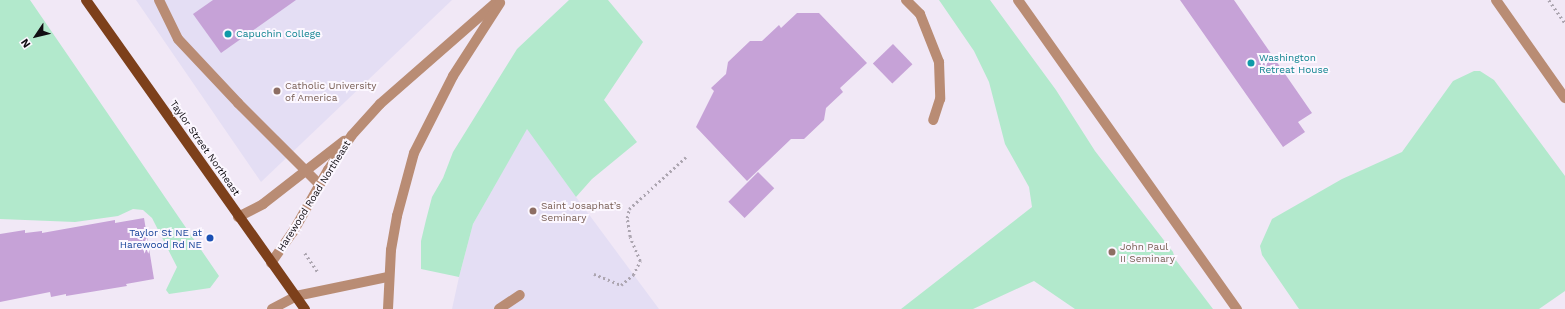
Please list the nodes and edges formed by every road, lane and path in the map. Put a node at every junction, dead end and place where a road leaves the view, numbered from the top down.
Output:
1 (86, 0) edge
2 (159, 0) edge
3 (499, 0) edge
4 (502, 0) edge
5 (906, 0) edge
6 (1018, 0) edge
7 (1496, 0) edge
8 (1549, 0) edge
9 (1565, 23) edge
10 (1565, 98) edge
11 (933, 120) dead end
12 (352, 134) junction
13 (686, 157) dead end
14 (307, 170) junction
15 (319, 184) junction
16 (238, 217) junction
17 (305, 252) dead end
18 (271, 263) junction
19 (594, 274) dead end
20 (388, 277) junction
21 (322, 278) dead end
22 (520, 294) dead end
23 (296, 296) junction
24 (272, 309) edge
25 (305, 309) edge
26 (388, 309) edge
27 (499, 309) edge
28 (1237, 309) edge

1 - 16 main road, Taylor Street Northeast
2 - 14 street
3 - 12 street, Harewood Road Northeast
4 - 20 street
5 - 11 street
6 - 28 street
7 - 10 street
8 - 9 path
12 - 14 street
12 - 15 street, Harewood Road Northeast
13 - 19 path
14 - 15 street
14 - 16 street
15 - 18 street, Harewood Road Northeast
16 - 18 main road, Taylor Street Northeast
17 - 21 path
18 - 23 main road, Taylor Street Northeast
20 - 23 street
20 - 26 street
22 - 27 street
23 - 24 street
23 - 25 main road, Taylor Street Northeast

